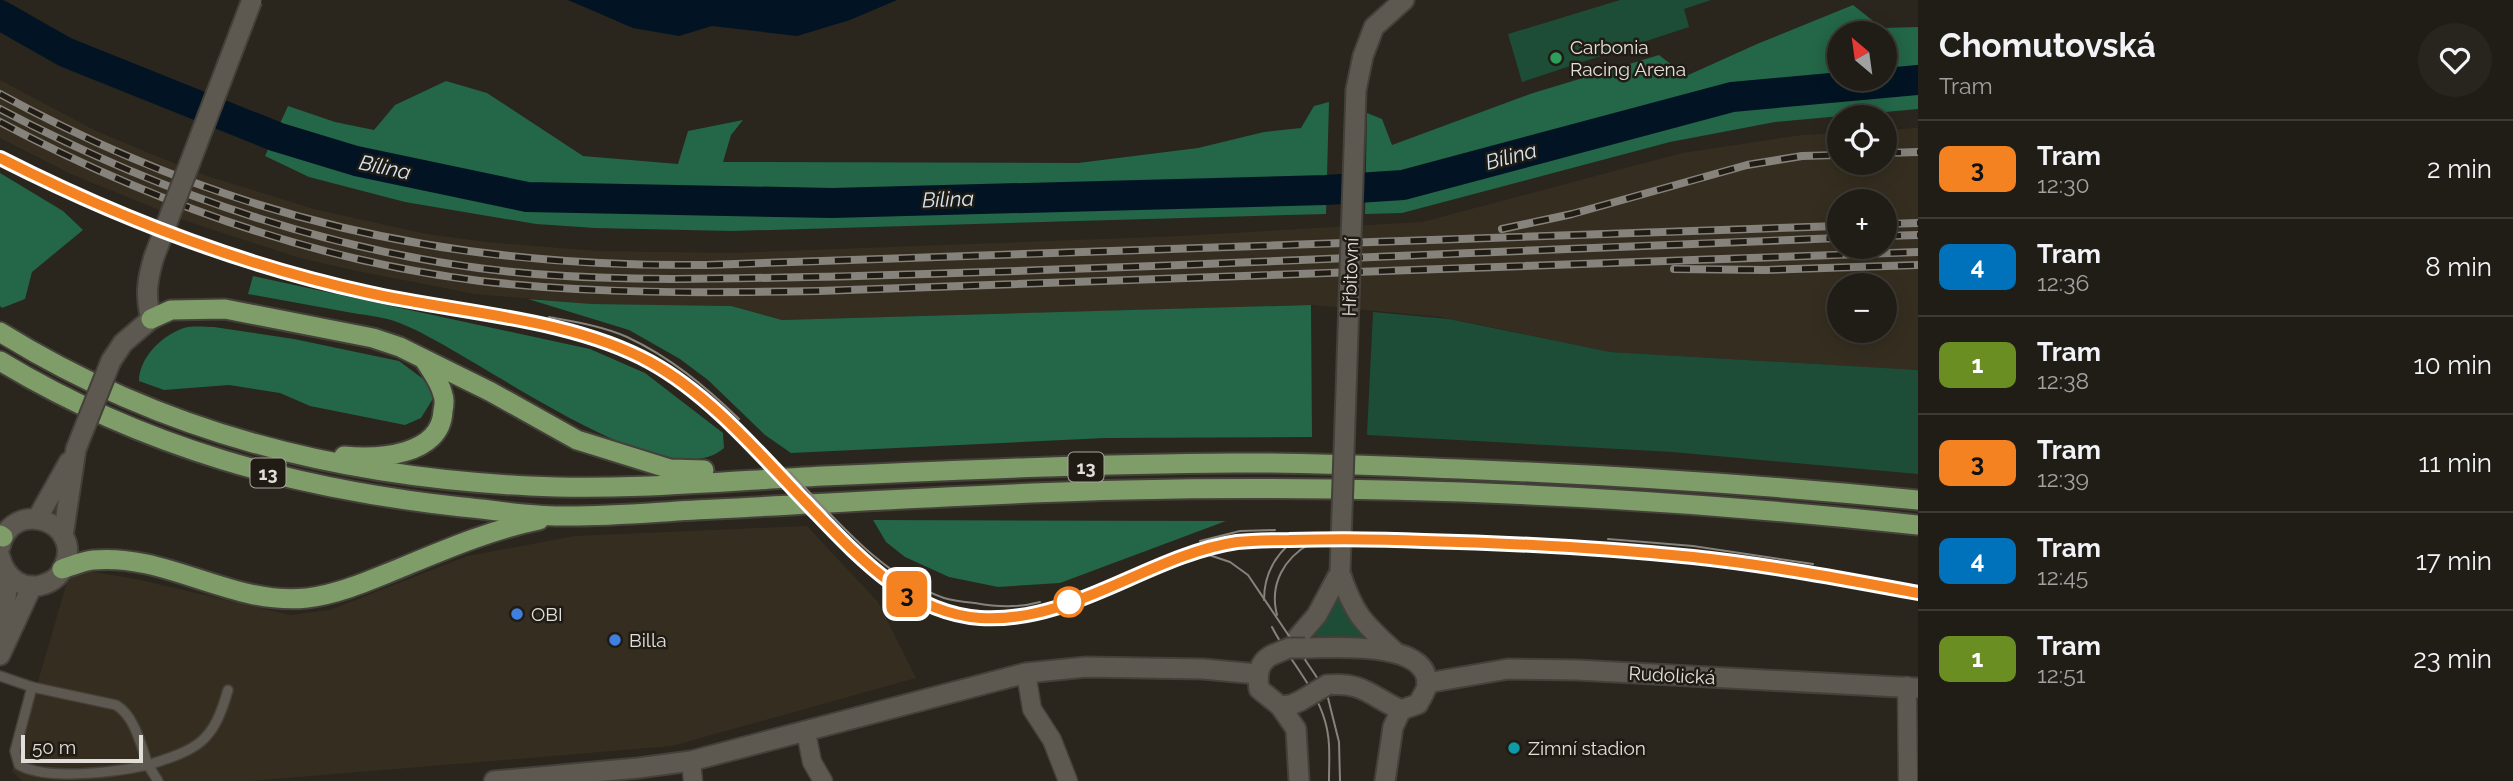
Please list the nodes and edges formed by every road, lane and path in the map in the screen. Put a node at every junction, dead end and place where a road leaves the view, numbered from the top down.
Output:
1 (251, 0) edge
2 (1405, 0) edge
3 (151, 319) junction
4 (0, 332) edge
5 (425, 360) junction
6 (0, 361) edge
7 (257, 446) junction
8 (76, 449) junction
9 (872, 474) junction
10 (1918, 499) edge
11 (557, 517) junction
12 (37, 519) junction
13 (1918, 525) edge
14 (63, 536) junction
15 (1, 540) edge
16 (0, 557) edge
17 (62, 569) junction
18 (1340, 572) junction
19 (9, 576) junction
20 (33, 586) junction
21 (0, 640) edge
22 (1291, 647) junction
23 (1394, 651) junction
24 (0, 654) edge
25 (1026, 674) junction
26 (1257, 674) junction
27 (0, 676) edge
28 (1427, 683) junction
29 (32, 687) junction
30 (1913, 687) edge
31 (228, 690) dead end
32 (1280, 706) junction
33 (1401, 710) junction
34 (806, 732) junction
35 (691, 761) junction
36 (148, 765) junction
37 (637, 774) edge
38 (73, 777) edge
39 (593, 777) edge
40 (158, 781) edge
41 (494, 781) edge
42 (692, 781) edge
43 (823, 781) edge
44 (1068, 781) edge
45 (1299, 781) edge
46 (1385, 781) edge
47 (1908, 781) edge

1 - 3 street, bridge
2 - 18 street, Hřbitovní, bridge
3 - 5 highway
3 - 8 street, bridge
4 - 7 highway, 13
5 - 7 highway
5 - 9 highway
6 - 11 highway, 13
7 - 9 highway, 13
8 - 12 street
8 - 14 street
9 - 10 highway, 13
11 - 13 highway, 13
11 - 17 highway
12 - 14 street
12 - 15 street
14 - 17 street
16 - 19 street
17 - 20 street
18 - 22 street
18 - 23 street
19 - 20 street
19 - 21 street
20 - 24 street
22 - 23 street
22 - 26 street
23 - 28 street
25 - 26 street
25 - 34 street
25 - 44 street
26 - 32 street
27 - 29 lane
28 - 30 street, Rudolická
28 - 33 street
29 - 36 lane
29 - 38 lane
30 - 47 street
31 - 36 lane
32 - 33 street, bridge
32 - 45 street
33 - 46 street
34 - 35 street
34 - 43 street
35 - 37 street
35 - 42 street
36 - 38 lane
36 - 40 lane
37 - 39 street
39 - 41 street

